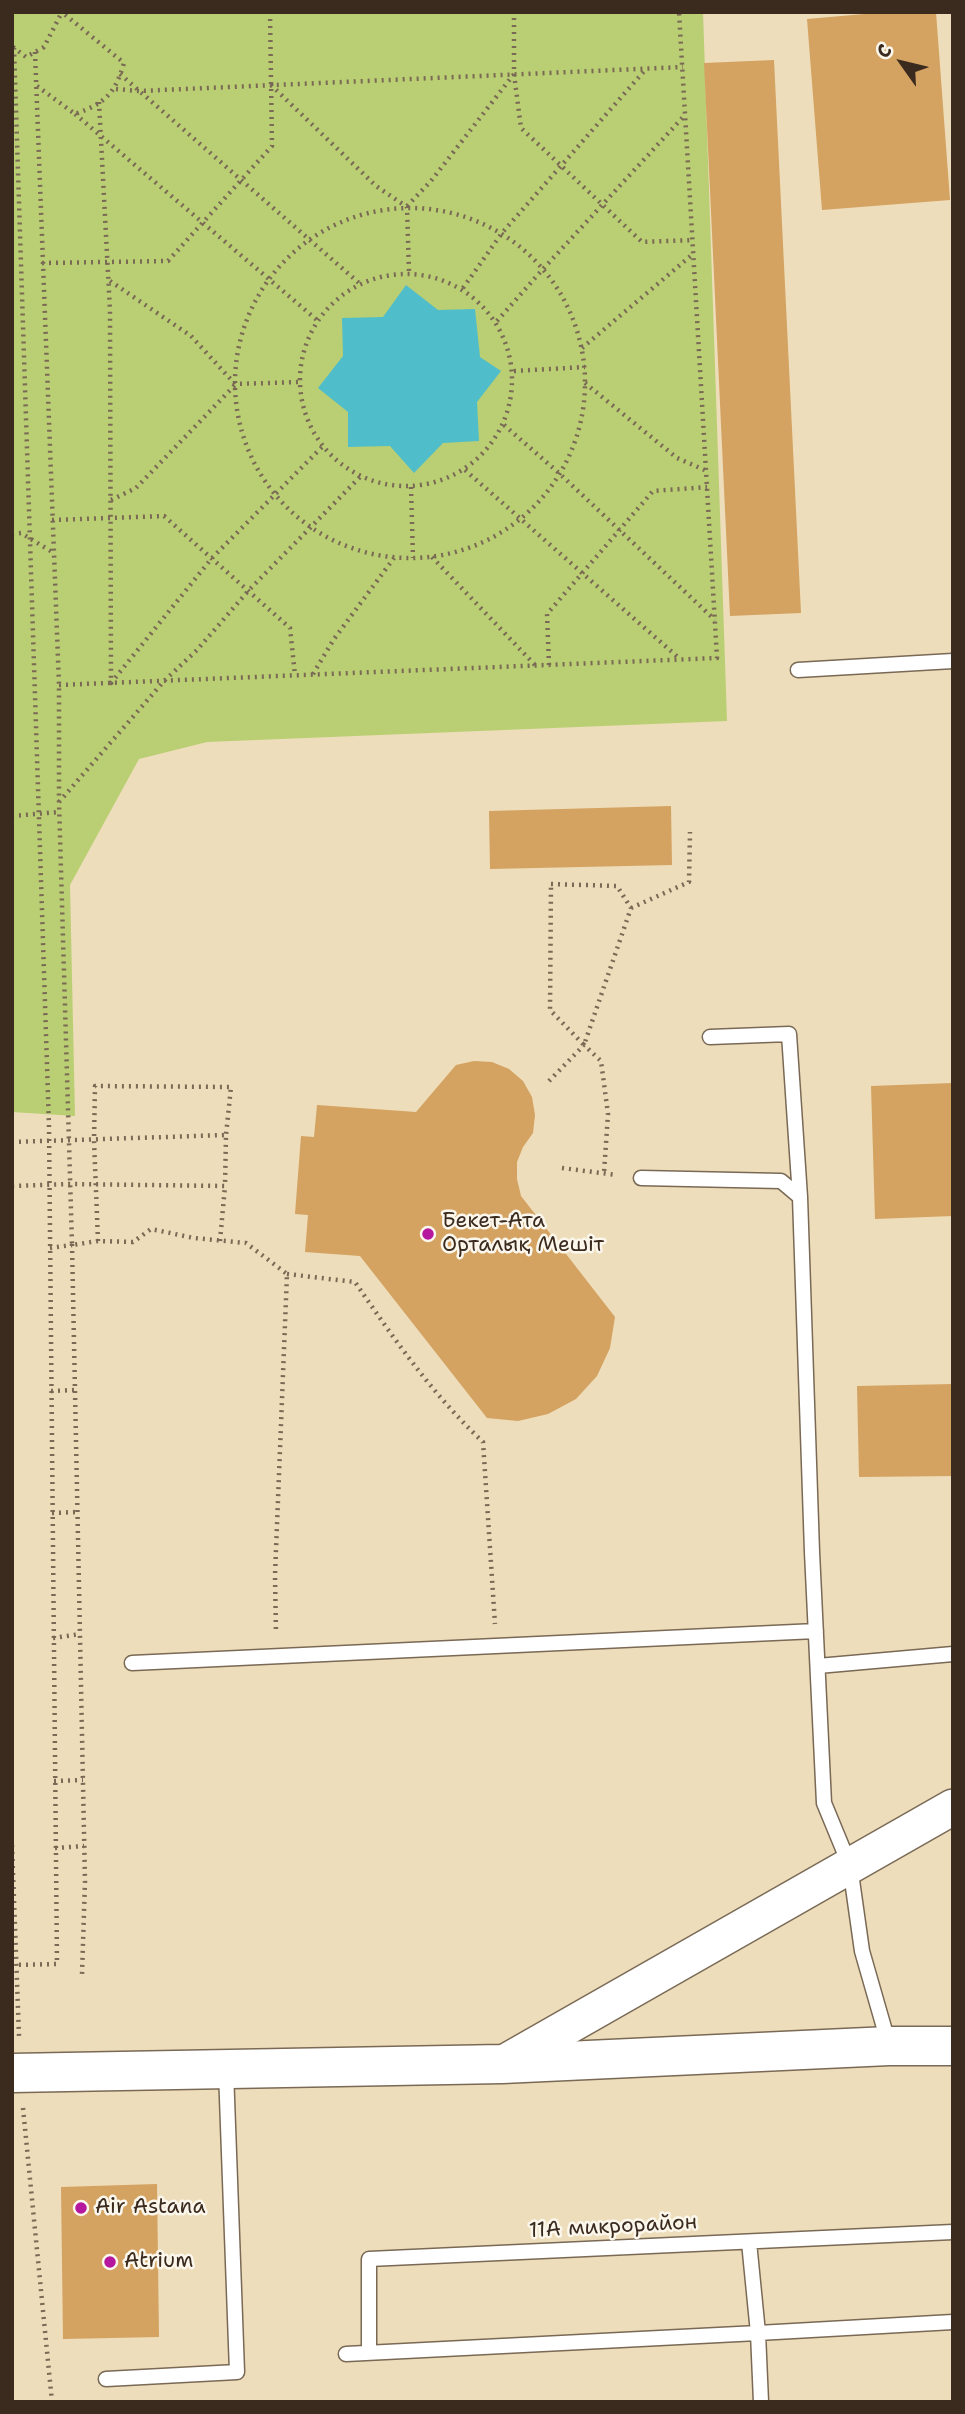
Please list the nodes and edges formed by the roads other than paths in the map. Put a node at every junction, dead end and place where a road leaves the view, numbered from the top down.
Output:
1 (953, 661) edge
2 (798, 670) dead end
3 (710, 1037) dead end
4 (641, 1178) road end
5 (800, 1197) junction
6 (816, 1631) junction
7 (953, 1654) edge
8 (131, 1663) dead end
9 (818, 1666) junction
10 (953, 1807) edge
11 (850, 1866) junction
12 (889, 2046) junction
13 (953, 2046) edge
14 (502, 2064) junction
15 (226, 2070) junction
16 (16, 2073) edge
17 (953, 2232) edge
18 (749, 2242) junction
19 (953, 2322) edge
20 (758, 2333) junction
21 (369, 2353) junction
22 (346, 2354) dead end
23 (106, 2379) dead end
24 (761, 2402) edge

1 - 2 lane
3 - 5 lane
4 - 5 lane
5 - 6 lane
6 - 8 lane
6 - 9 lane
7 - 9 lane
9 - 11 lane
10 - 11 street
11 - 12 lane
11 - 14 street
12 - 13 main road
12 - 14 main road
14 - 15 main road
15 - 16 main road
15 - 23 lane
17 - 18 lane, 11А микрорайон
18 - 20 lane
18 - 21 lane, 11А микрорайон
19 - 20 lane
20 - 21 lane
20 - 24 lane
21 - 22 lane

